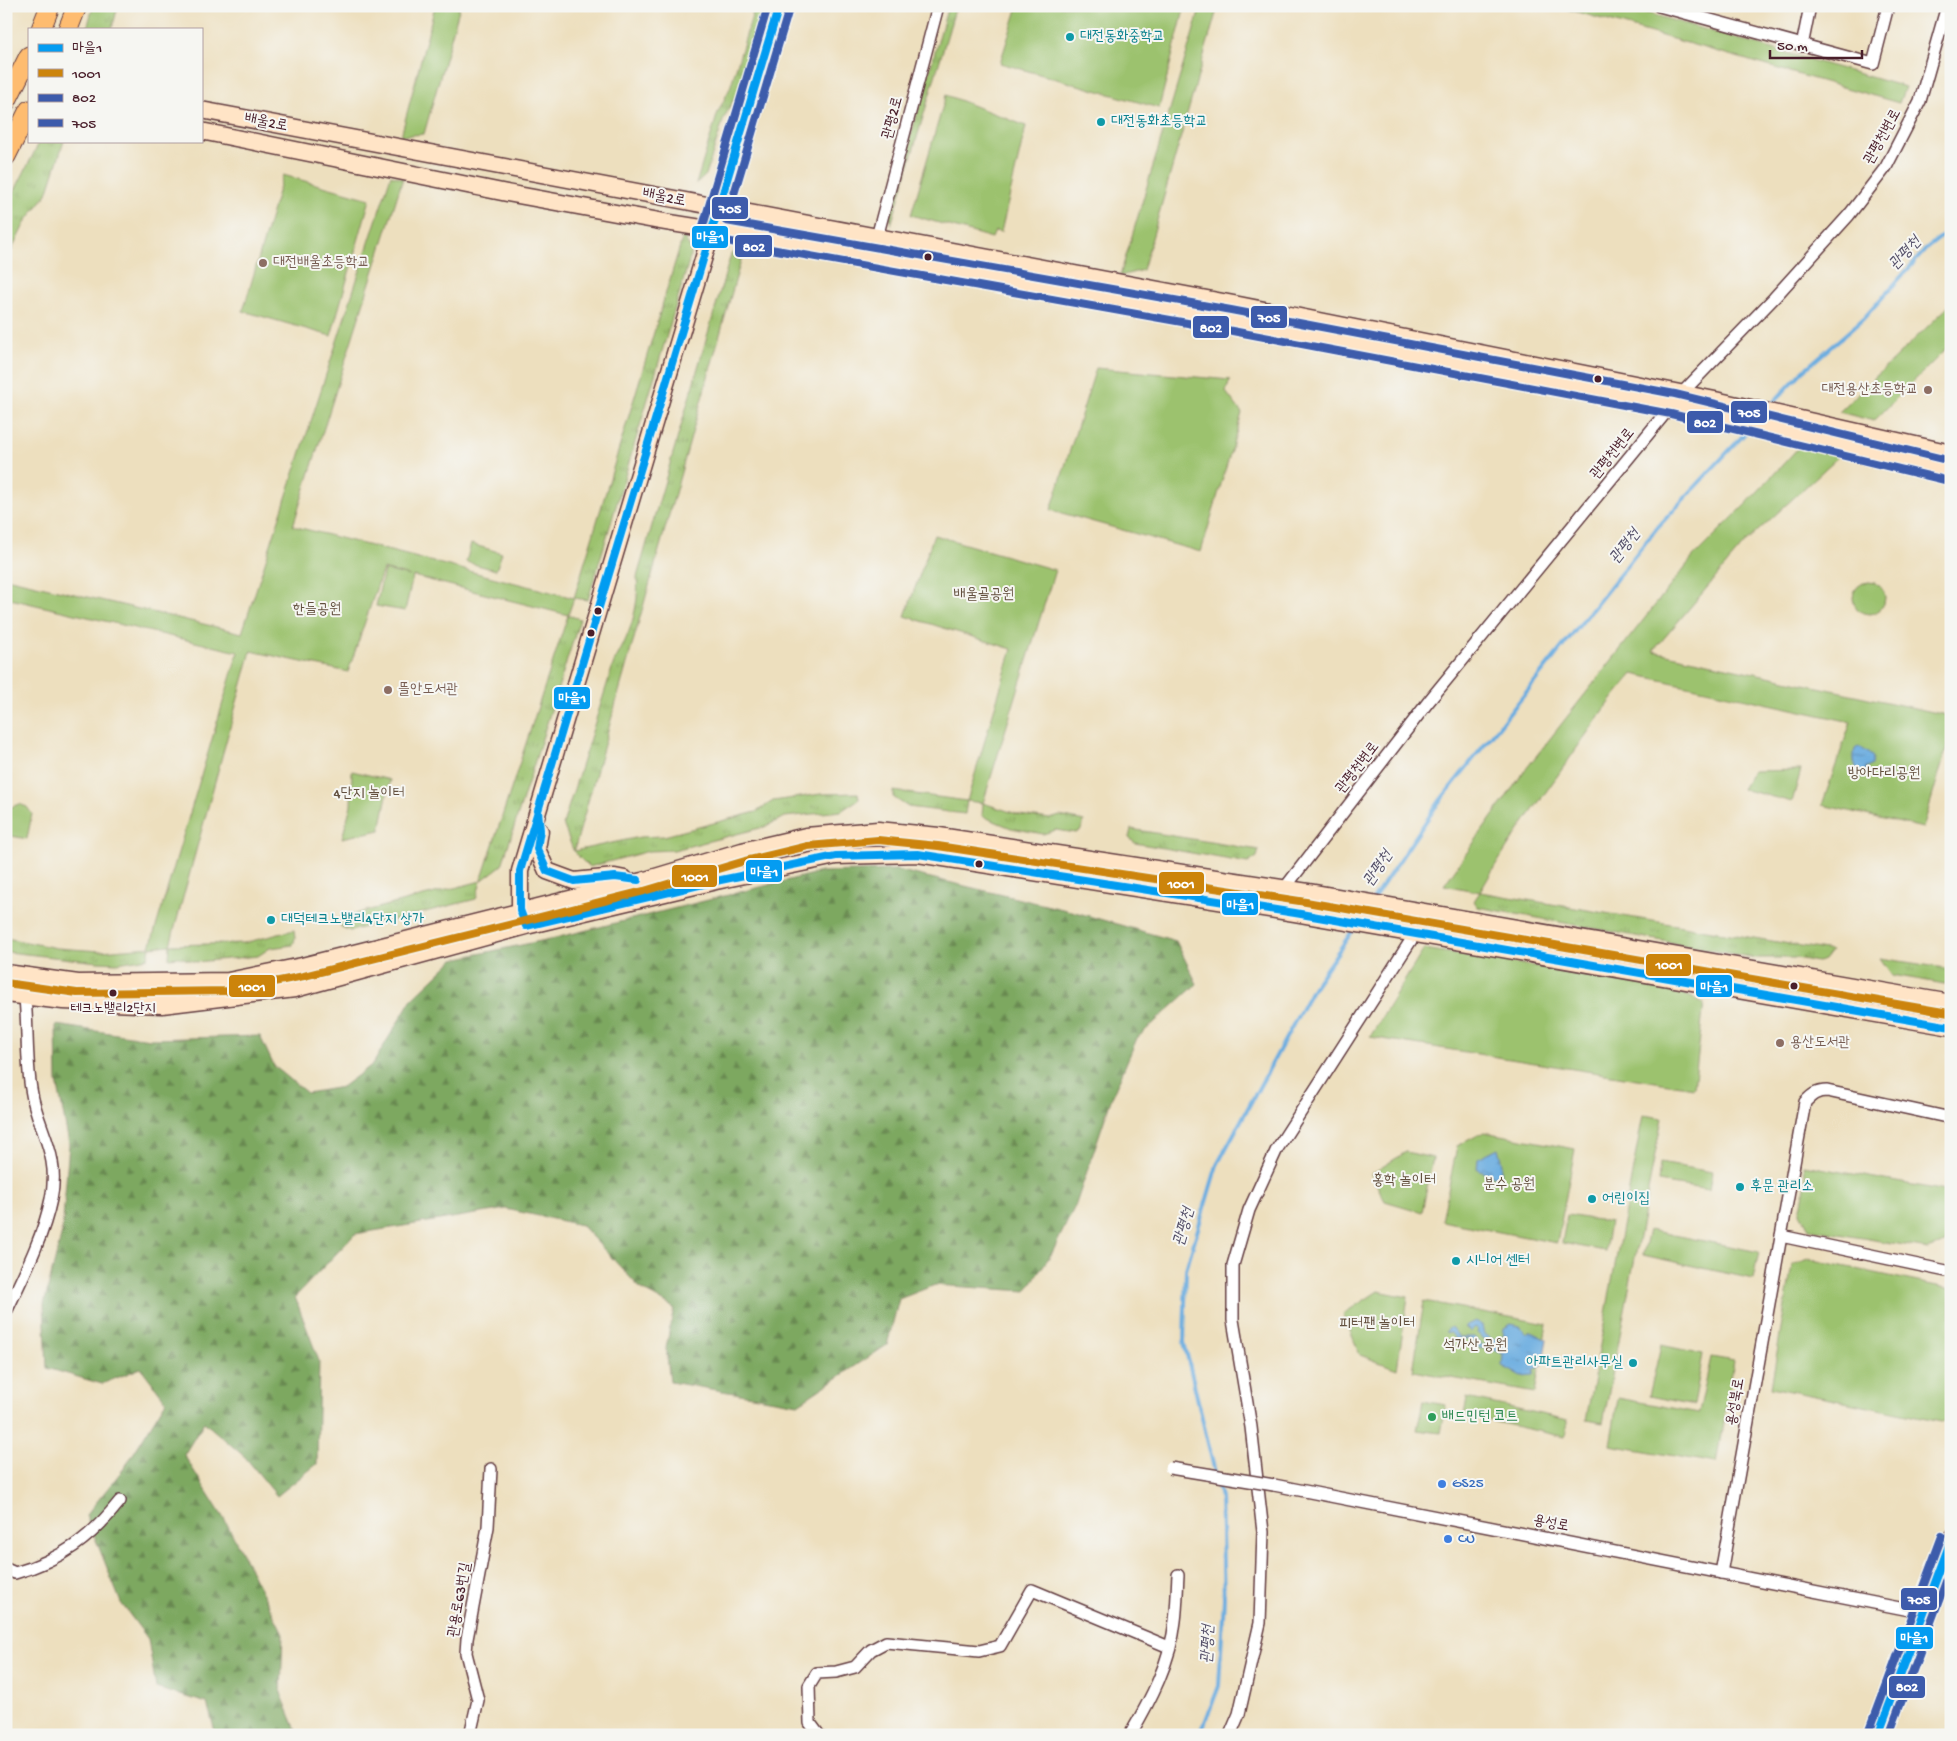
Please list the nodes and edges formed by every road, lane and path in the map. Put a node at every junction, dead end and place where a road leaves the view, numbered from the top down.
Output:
1 (50, 6) edge
2 (779, 6) edge
3 (938, 6) edge
4 (1659, 6) edge
5 (1810, 6) edge
6 (1888, 6) edge
7 (1947, 6) edge
8 (42, 28) edge
9 (1802, 46) junction
10 (28, 58) edge
11 (6, 102) edge
12 (202, 110) edge
13 (28, 112) edge
14 (28, 127) edge
15 (202, 131) edge
16 (9, 150) edge
17 (719, 208) junction
18 (713, 229) junction
19 (877, 237) junction
20 (1677, 399) junction
21 (1710, 405) junction
22 (1951, 453) edge
23 (1951, 471) edge
24 (537, 816) junction
25 (642, 881) junction
26 (1284, 889) junction
27 (520, 910) junction
28 (1287, 912) junction
29 (526, 926) junction
30 (1411, 933) junction
31 (6, 972) edge
32 (6, 994) edge
33 (25, 998) junction
34 (1951, 1003) edge
35 (1951, 1027) edge
36 (1951, 1118) edge
37 (1781, 1236) junction
38 (1951, 1272) edge
39 (6, 1312) edge
40 (1170, 1468) dead end
41 (491, 1469) dead end
42 (120, 1501) dead end
43 (1951, 1539) edge
44 (6, 1569) edge
45 (1721, 1573) junction
46 (1178, 1575) dead end
47 (1925, 1613) junction
48 (1170, 1647) junction
49 (470, 1735) edge
50 (819, 1735) edge
51 (1130, 1735) edge
52 (1230, 1735) edge
53 (1878, 1735) edge

1 - 8 main road
2 - 17 main road
3 - 19 street, 관평2로
4 - 9 street
5 - 9 street
6 - 9 street
7 - 20 street, 관평천변로
10 - 11 main road
12 - 17 main road, 배울2로
13 - 16 main road
14 - 16 main road
15 - 18 main road, 배울2로
17 - 18 main road
17 - 19 main road, 배울2로
18 - 20 main road, 배울2로
18 - 24 main road
19 - 20 main road, 배울2로
20 - 21 main road, 배울2로
20 - 26 street, 관평천변로
21 - 22 main road, 배울2로
21 - 23 main road, 배울2로
24 - 25 main road
24 - 27 main road
25 - 26 main road
25 - 27 main road
26 - 28 street, 관평천변로
26 - 34 main road
27 - 29 main road
27 - 31 main road
28 - 29 main road
28 - 30 main road
29 - 33 main road
30 - 35 main road
30 - 52 street
32 - 33 main road
33 - 39 street
36 - 37 street, 용성북로
37 - 38 street
37 - 45 street, 용성북로
40 - 45 street, 용성로, bridge
41 - 49 street, 관용로63번길
42 - 44 street
43 - 47 main road
45 - 47 street, 용성로
46 - 48 street
47 - 53 main road
48 - 50 street
48 - 51 street

